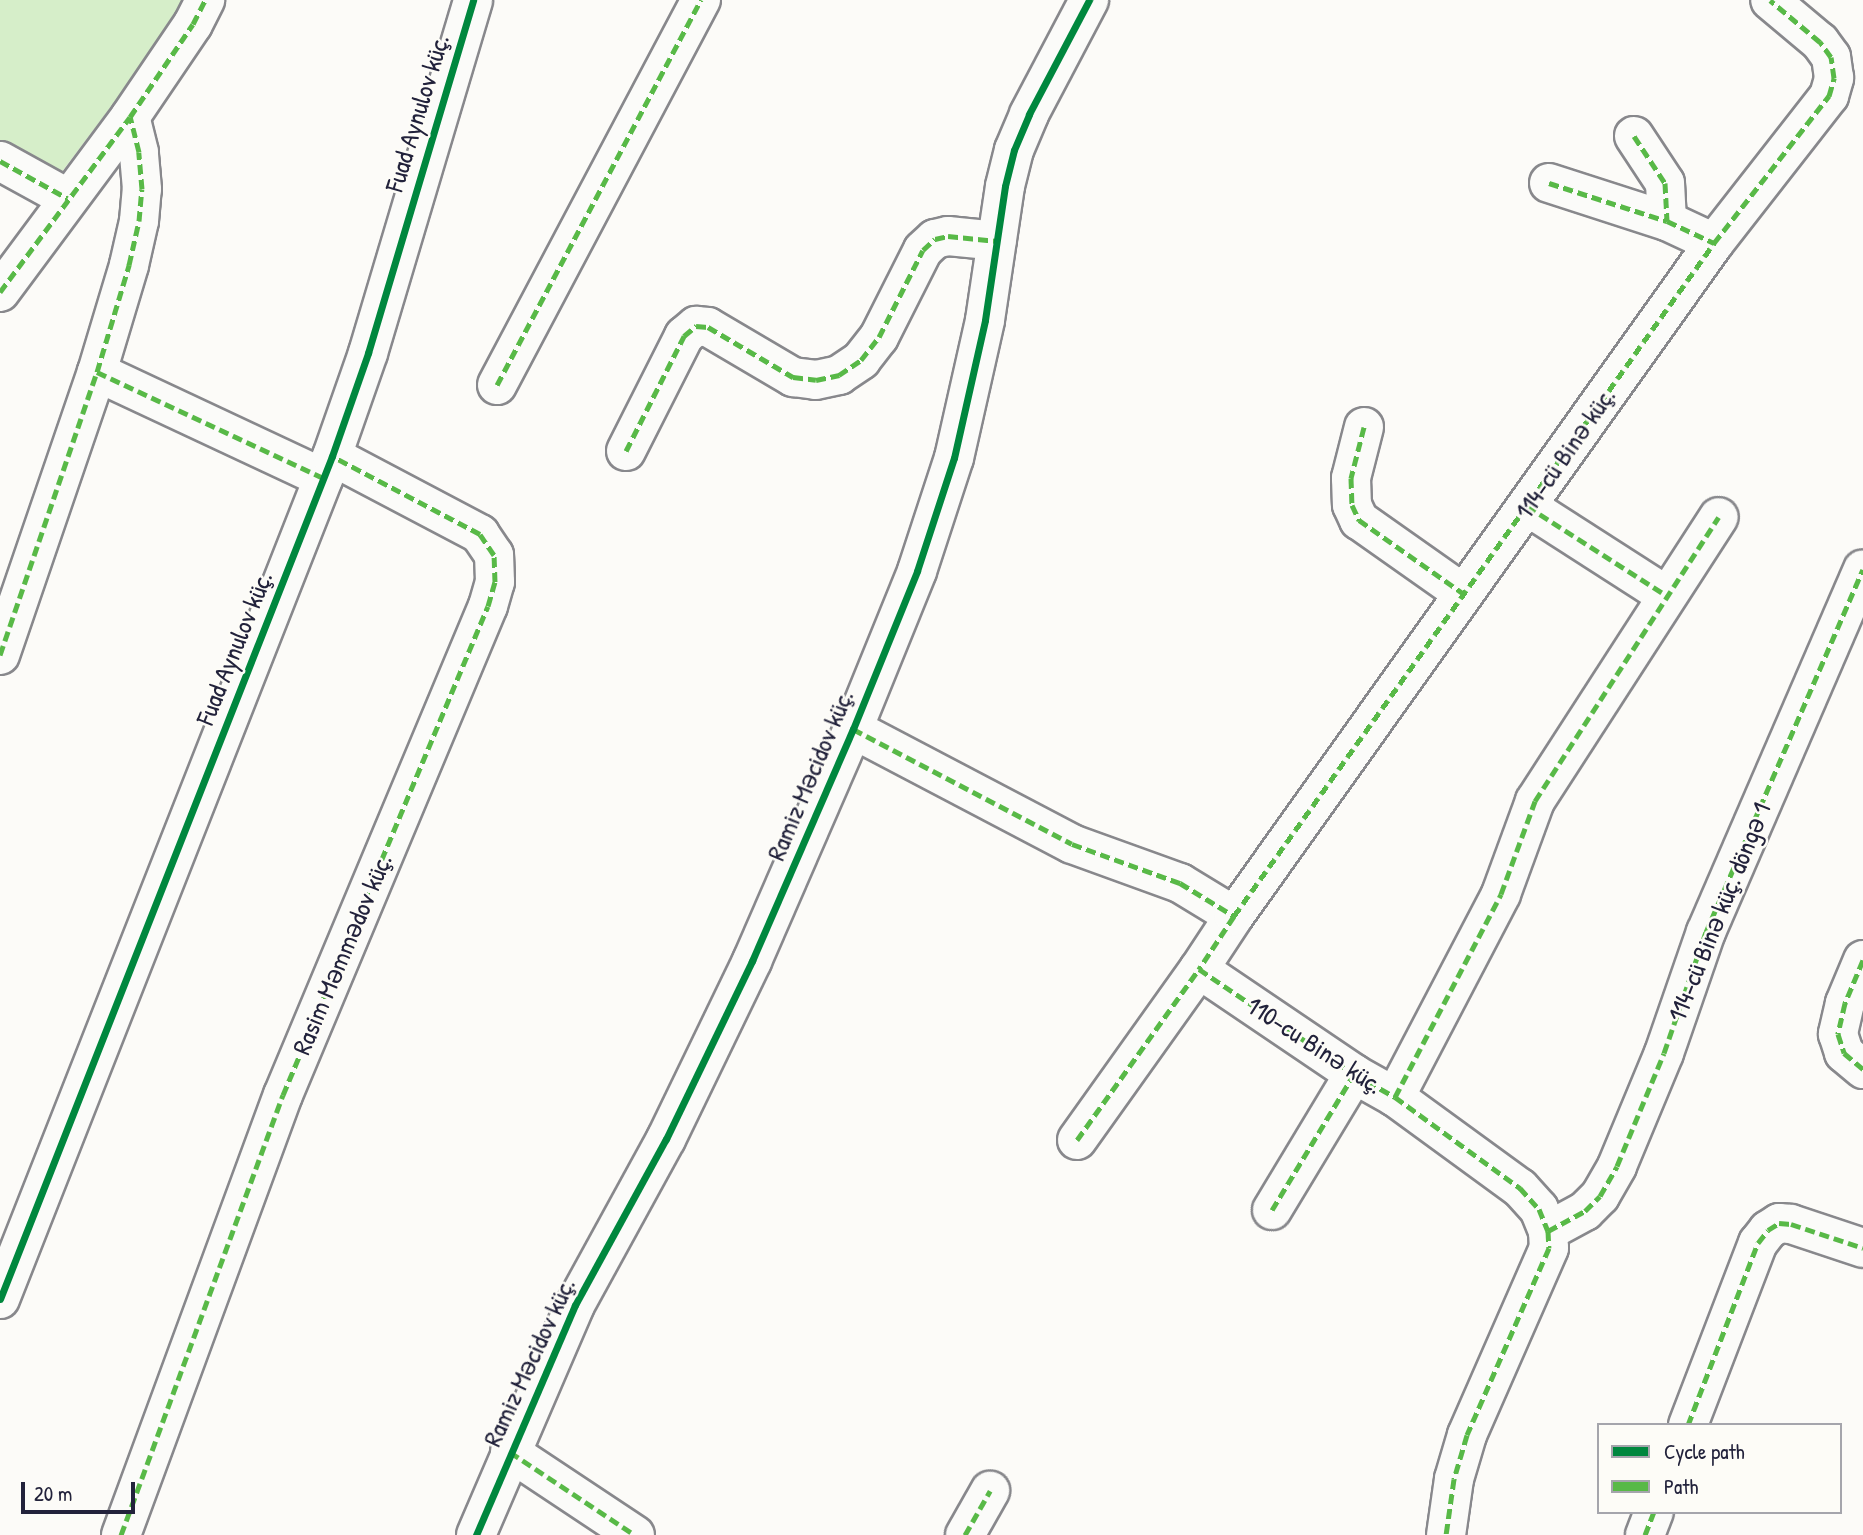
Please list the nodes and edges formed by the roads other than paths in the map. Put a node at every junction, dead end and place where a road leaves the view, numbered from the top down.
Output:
1 (205, 0) edge
2 (473, 0) edge
3 (701, 0) edge
4 (1089, 0) edge
5 (1770, 0) edge
6 (130, 117) junction
7 (1634, 136) dead end
8 (0, 161) edge
9 (1549, 183) dead end
10 (67, 198) junction
11 (1667, 221) junction
12 (997, 241) junction
13 (1714, 243) junction
14 (0, 292) edge
15 (97, 372) junction
16 (497, 386) dead end
17 (1364, 427) dead end
18 (626, 451) dead end
19 (328, 467) junction
20 (1527, 506) junction
21 (1718, 517) dead end
22 (1863, 570) edge
23 (1464, 594) junction
24 (1667, 596) junction
25 (0, 655) edge
26 (853, 729) junction
27 (1234, 916) junction
28 (1863, 960) edge
29 (1199, 969) junction
30 (1863, 1069) edge
31 (1354, 1074) junction
32 (1395, 1097) junction
33 (1077, 1140) dead end
34 (1272, 1210) dead end
35 (1548, 1231) junction
36 (1863, 1248) edge
37 (0, 1299) edge
38 (1689, 1423) edge
39 (510, 1452) junction
40 (990, 1491) dead end
41 (1653, 1514) edge
42 (121, 1535) edge
43 (476, 1535) edge
44 (635, 1535) edge
45 (965, 1535) edge
46 (1446, 1535) edge
47 (1645, 1535) edge

1 - 6 street
2 - 19 street, Fuad Aynulov küç.
3 - 16 street
4 - 12 street, Ramiz Məcidov küç.
5 - 13 street, 114-cü Binə küç.
6 - 10 street
6 - 15 street
7 - 11 street
8 - 10 street
9 - 11 street
10 - 14 street
11 - 13 street
12 - 18 street
12 - 26 street, Ramiz Məcidov küç.
13 - 20 street, 114-cü Binə küç.
15 - 19 street, Rasim Məmmədov küç.
15 - 25 street
17 - 23 street
19 - 37 street, Fuad Aynulov küç.
19 - 42 street, Rasim Məmmədov küç.
20 - 23 street, 114-cü Binə küç.
20 - 24 street
21 - 24 street
22 - 35 street, 114-cü Binə küç. döngə 1
23 - 27 street, 114-cü Binə küç.
24 - 32 street
26 - 27 street
26 - 39 street, Ramiz Məcidov küç.
27 - 29 street
28 - 30 street
29 - 31 street, 110-cu Binə küç.
29 - 33 street
31 - 32 street, 110-cu Binə küç.
31 - 34 street
32 - 35 street, 110-cu Binə küç.
35 - 46 street
36 - 38 street
39 - 43 street, Ramiz Məcidov küç.
39 - 44 street
40 - 45 street
41 - 47 street

